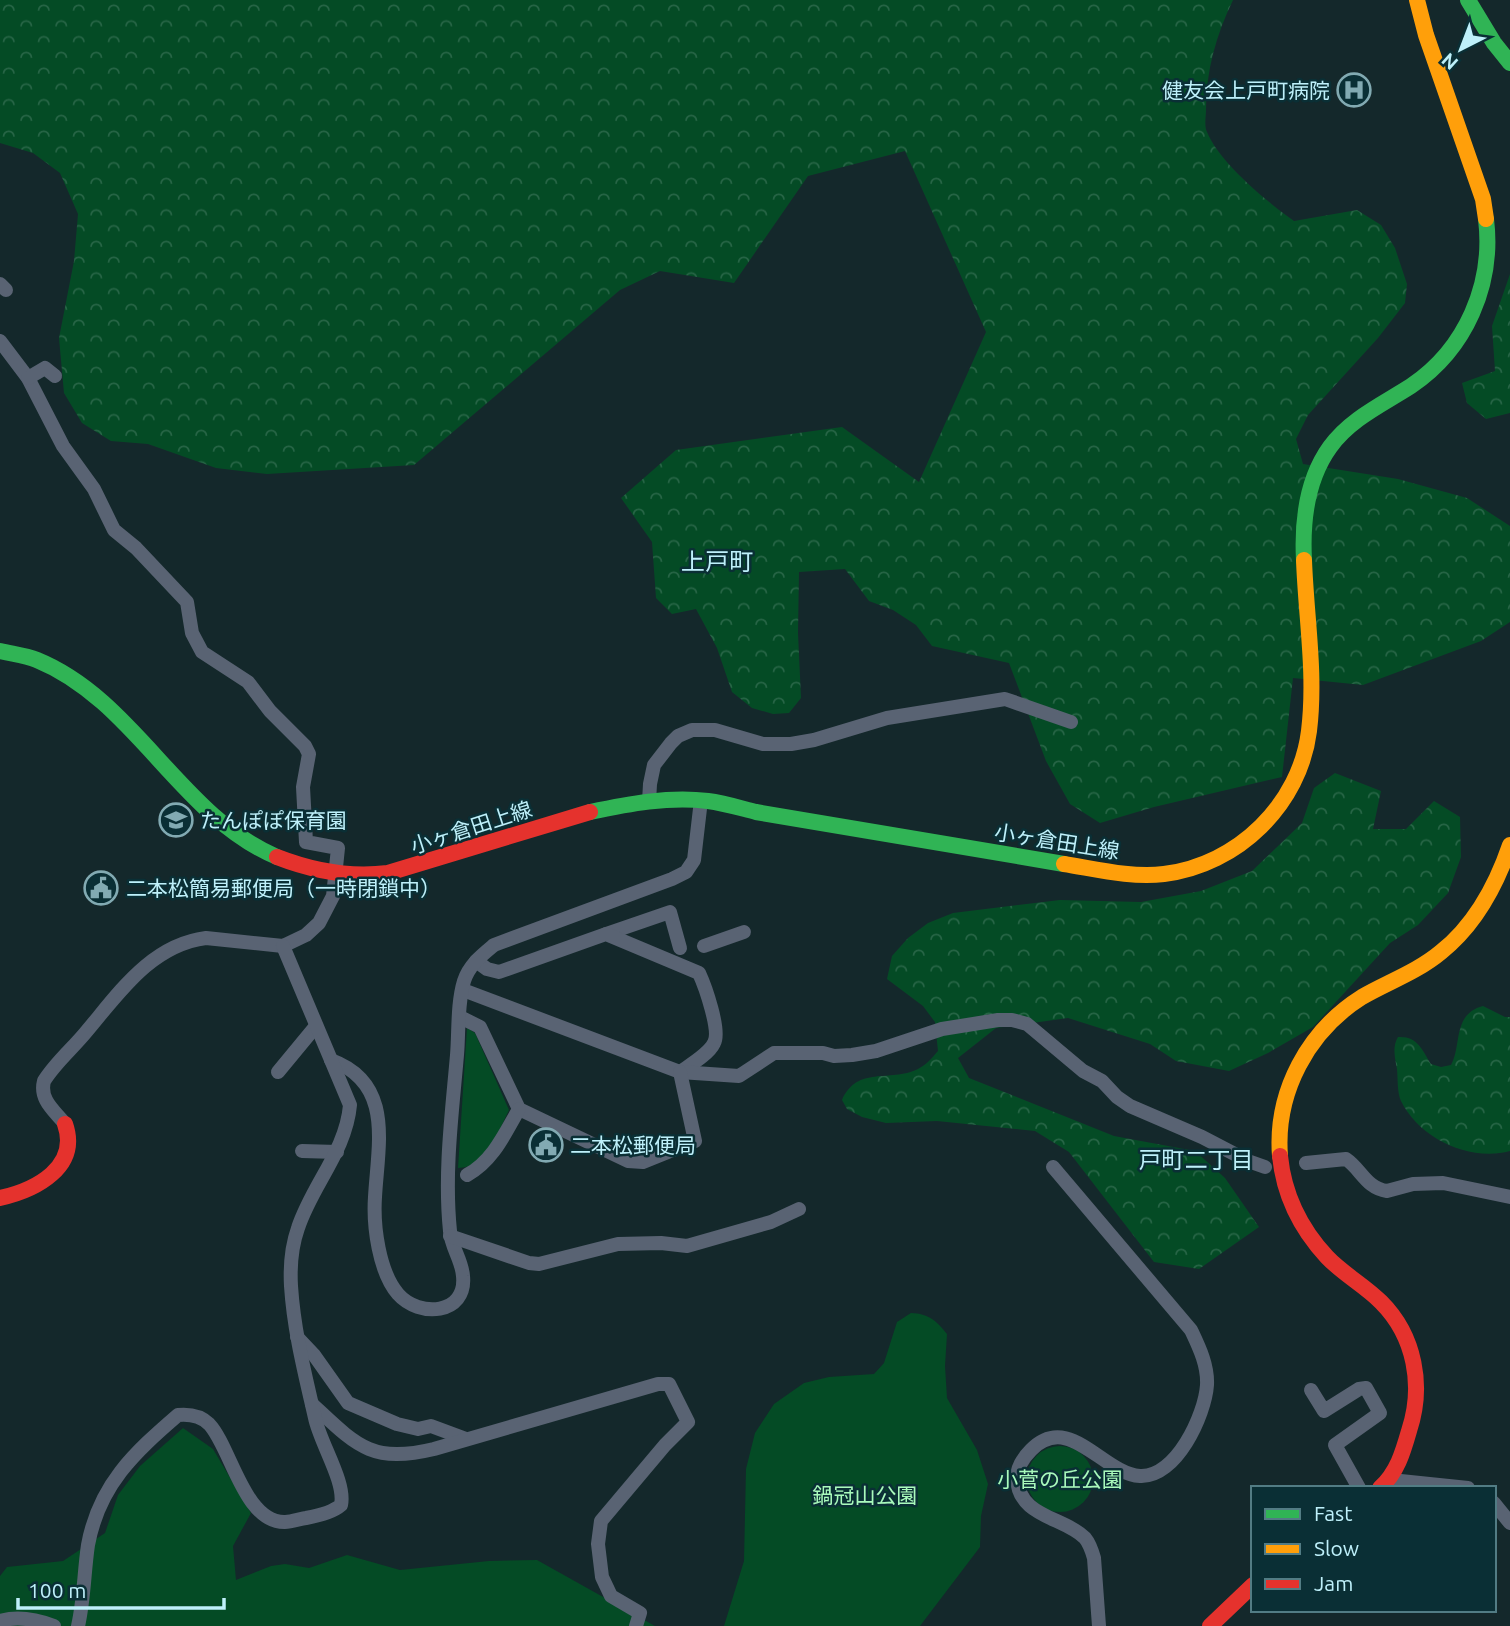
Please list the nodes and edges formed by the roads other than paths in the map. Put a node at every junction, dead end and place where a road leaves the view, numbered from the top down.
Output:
1 (1417, 0) edge
2 (1468, 0) edge
3 (1510, 63) edge
4 (0, 341) edge
5 (55, 376) dead end
6 (28, 378) junction
7 (0, 651) edge
8 (1071, 722) dead end
9 (701, 800) junction
10 (649, 802) junction
11 (1510, 845) edge
12 (336, 874) junction
13 (1504, 883) edge
14 (744, 932) dead end
15 (606, 934) junction
16 (283, 946) junction
17 (704, 946) dead end
18 (680, 948) dead end
19 (475, 961) junction
20 (463, 990) junction
21 (460, 1017) junction
22 (316, 1026) junction
23 (331, 1060) junction
24 (278, 1072) dead end
25 (680, 1072) junction
26 (519, 1109) junction
27 (65, 1124) joint
28 (302, 1151) dead end
29 (337, 1152) junction
30 (1306, 1163) dead end
31 (1053, 1167) dead end
32 (1265, 1167) dead end
33 (467, 1175) dead end
34 (1510, 1197) edge
35 (0, 1198) edge
36 (799, 1209) dead end
37 (450, 1236) junction
38 (297, 1337) junction
39 (1311, 1390) dead end
40 (312, 1404) junction
41 (466, 1438) junction
42 (1385, 1484) edge
43 (1358, 1486) edge
44 (1426, 1486) edge
45 (1496, 1506) edge
46 (1510, 1523) edge
47 (1251, 1587) edge
48 (0, 1621) edge
49 (54, 1626) edge
50 (78, 1626) edge
51 (636, 1626) edge
52 (1099, 1626) edge
53 (1210, 1626) edge

1 - 9 main road, 小ヶ倉田上線
2 - 3 main road
4 - 6 street
5 - 6 street
6 - 12 street
7 - 12 main road, 小ヶ倉田上線
8 - 10 street
9 - 10 main road, 小ヶ倉田上線
9 - 19 street
10 - 12 main road, 小ヶ倉田上線
11 - 13 main road
12 - 16 street
13 - 42 main road
14 - 17 street
15 - 18 street
15 - 19 street
15 - 25 street
16 - 22 street
16 - 27 street
19 - 20 street
20 - 21 street
20 - 25 street
21 - 26 street
21 - 37 street
22 - 23 street
22 - 24 street
23 - 29 street
23 - 37 street
25 - 26 street
25 - 32 street
26 - 33 street
27 - 35 main road
28 - 29 street
29 - 38 street
30 - 34 street
31 - 52 street
36 - 37 street
38 - 40 street
38 - 41 street
39 - 43 street
40 - 41 street
40 - 50 street
41 - 51 street
42 - 44 street
45 - 46 street
47 - 53 main road
48 - 49 street

